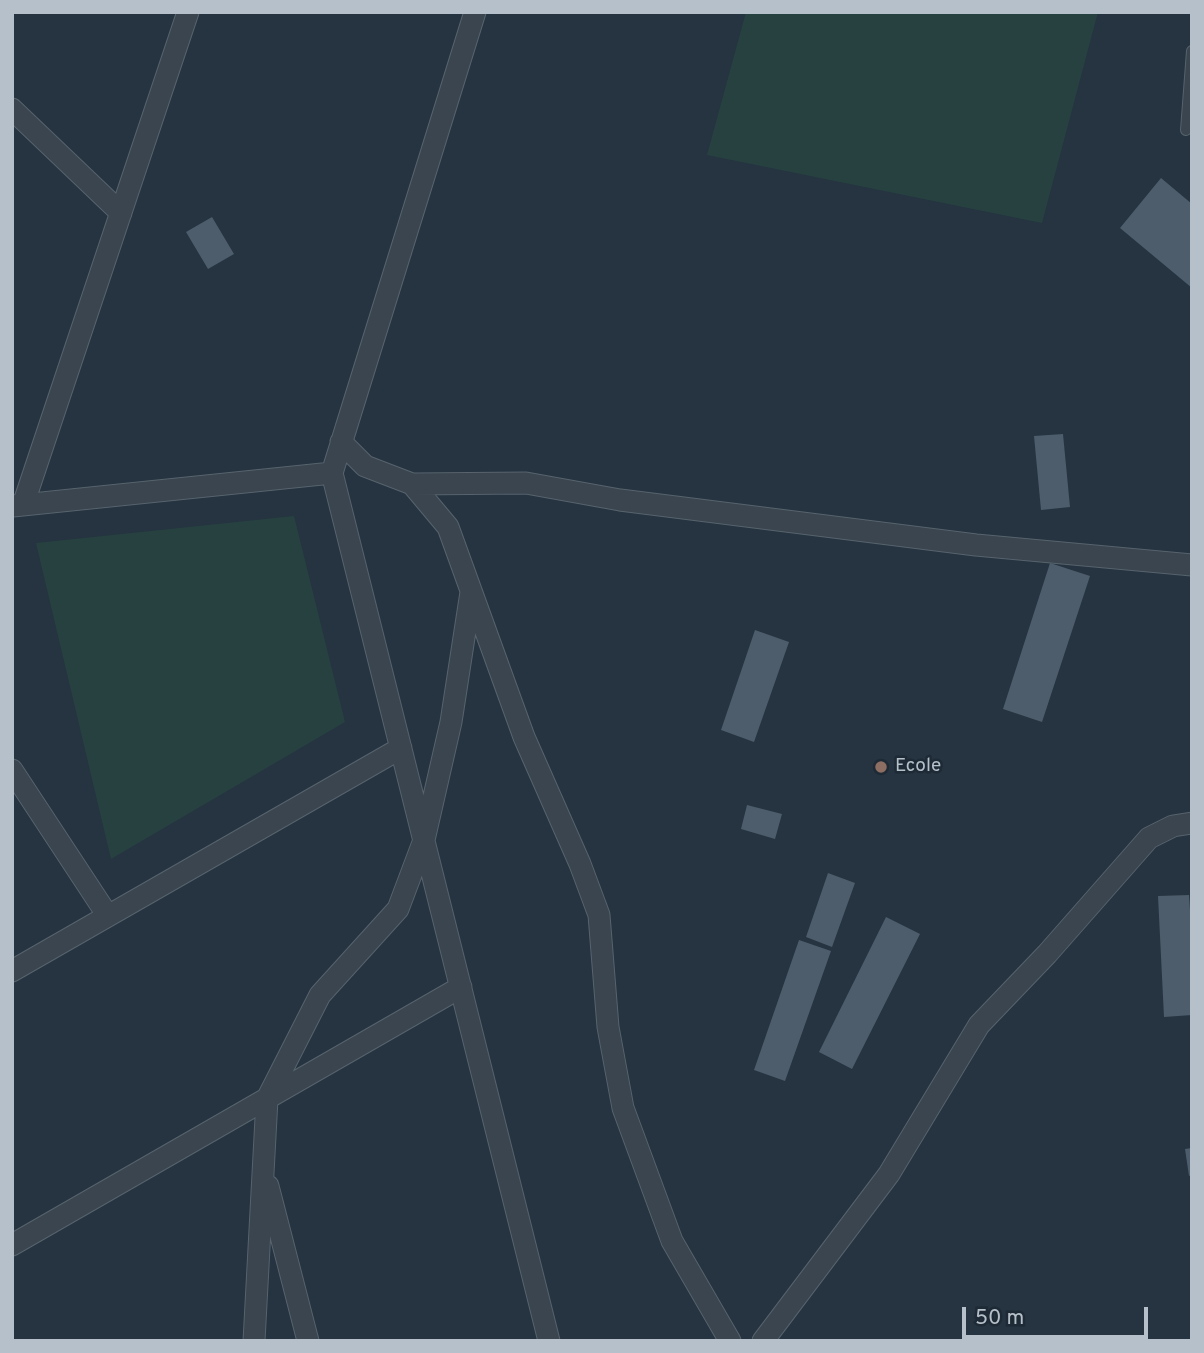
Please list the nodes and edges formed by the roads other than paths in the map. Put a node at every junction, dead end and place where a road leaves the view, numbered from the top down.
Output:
1 (188, 12) edge
2 (475, 12) edge
3 (1192, 51) edge
4 (12, 109) edge
5 (1186, 130) dead end
6 (121, 213) junction
7 (341, 442) junction
8 (332, 473) junction
9 (412, 484) junction
10 (18, 506) edge
11 (1192, 565) edge
12 (471, 590) junction
13 (401, 748) junction
14 (12, 770) edge
15 (1192, 823) edge
16 (424, 840) junction
17 (108, 916) junction
18 (12, 971) edge
19 (461, 987) junction
20 (267, 1098) junction
21 (248, 1110) junction
22 (262, 1164) junction
23 (12, 1245) edge
24 (254, 1341) edge
25 (307, 1341) edge
26 (549, 1341) edge
27 (730, 1341) edge
28 (763, 1341) edge

1 - 6 street
2 - 7 street
3 - 5 lane
4 - 6 street
6 - 10 street
7 - 8 street
7 - 9 street
8 - 10 street
8 - 13 street
9 - 11 street
9 - 12 street
12 - 16 street
12 - 27 street
13 - 16 street
13 - 17 street
14 - 17 street
15 - 28 street
16 - 19 street
16 - 20 street
17 - 18 street
19 - 20 street
19 - 26 street
20 - 21 street
20 - 22 street
21 - 22 street
21 - 23 street
22 - 24 street
22 - 25 street

